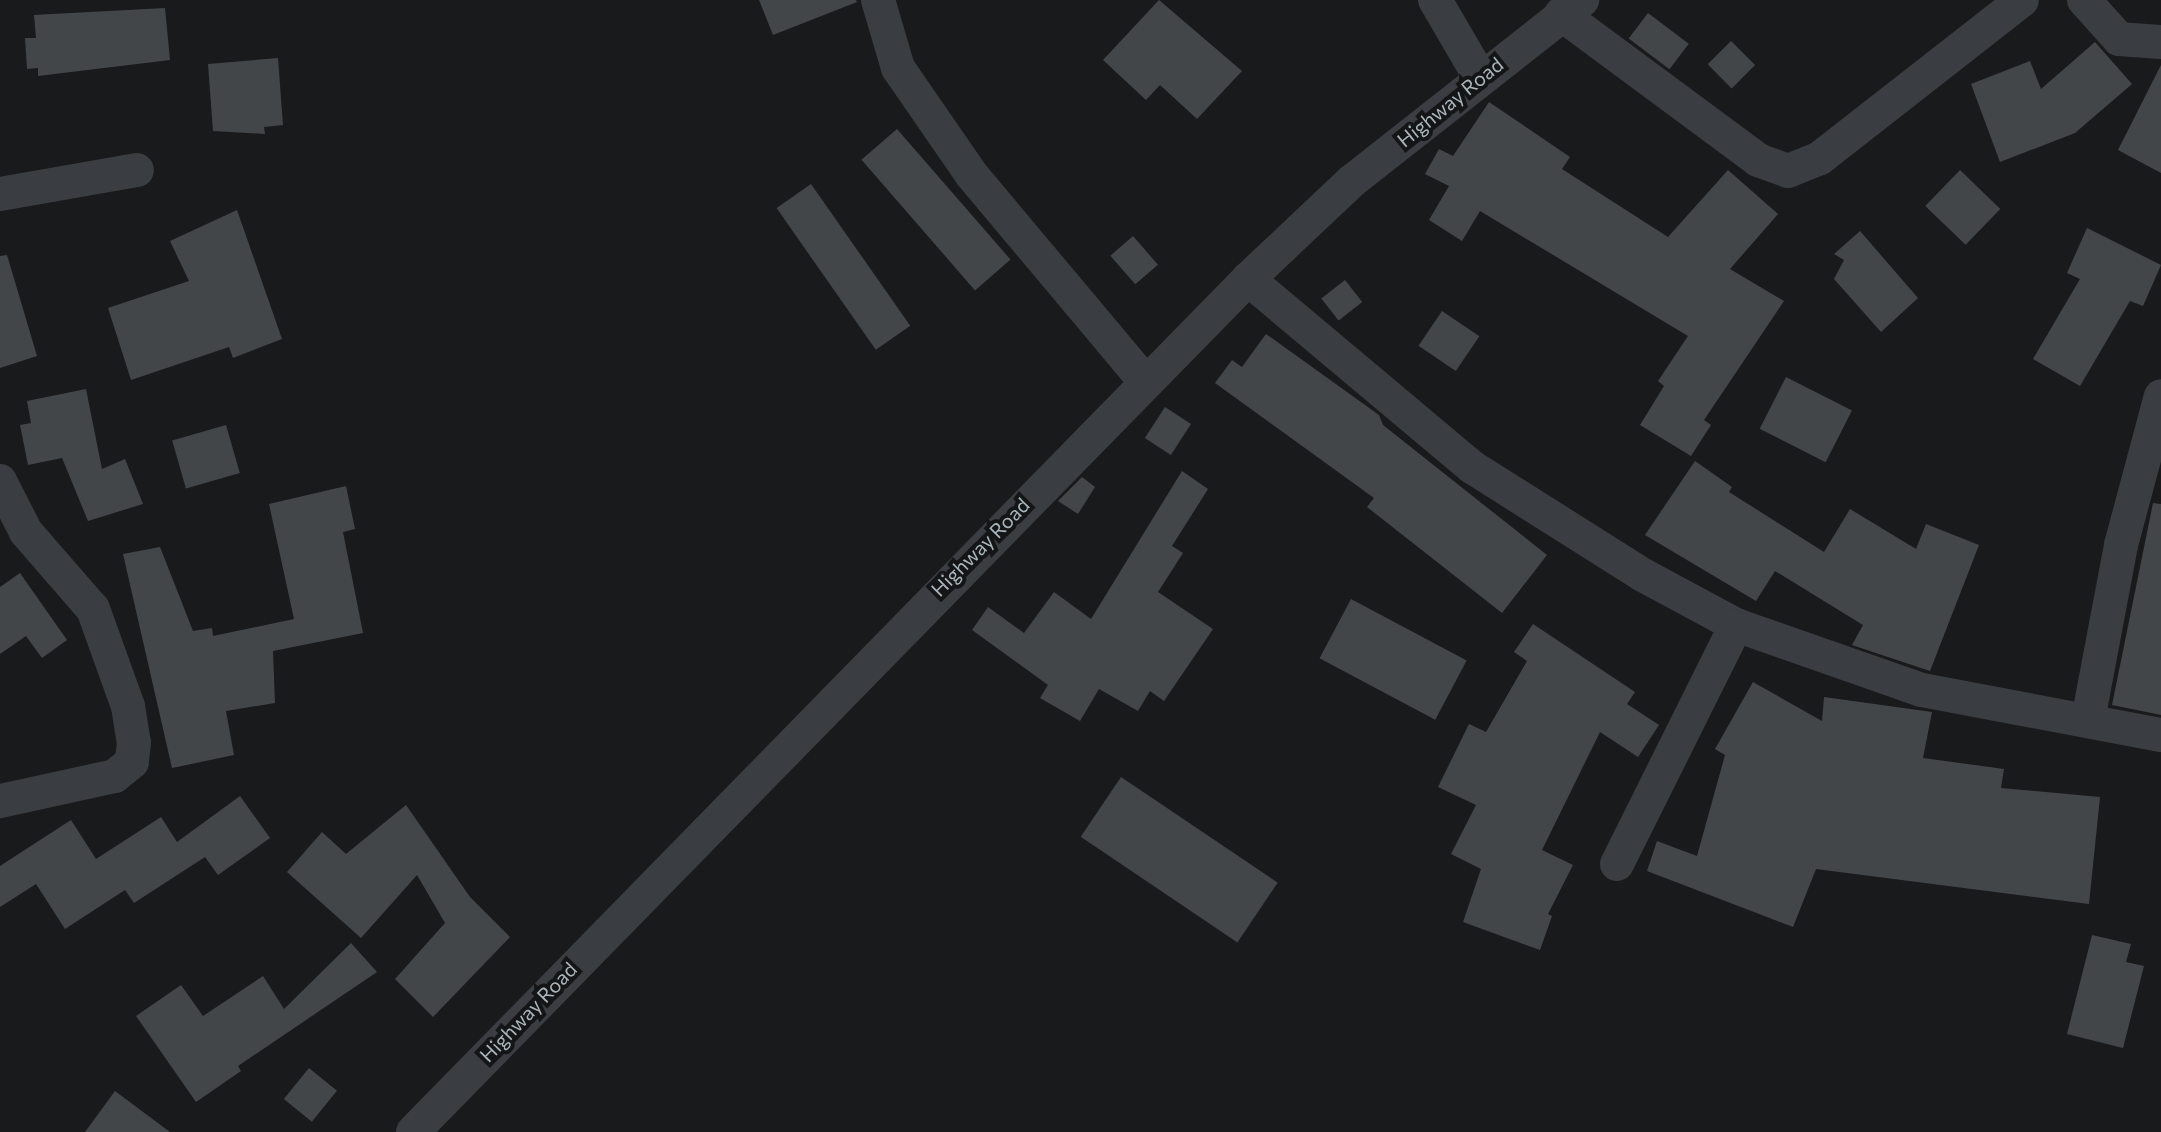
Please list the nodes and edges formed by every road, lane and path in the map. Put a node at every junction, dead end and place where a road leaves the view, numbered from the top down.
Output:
1 (878, 0) edge
2 (1435, 0) edge
3 (2022, 0) edge
4 (2084, 0) edge
5 (1571, 7) edge
6 (2161, 42) edge
7 (1480, 77) junction
8 (137, 170) dead end
9 (0, 194) edge
10 (1248, 279) junction
11 (1145, 381) junction
12 (2161, 396) edge
13 (0, 481) edge
14 (1736, 625) junction
15 (2088, 720) junction
16 (2161, 735) edge
17 (0, 801) edge
18 (1617, 864) dead end
19 (413, 1132) edge

1 - 11 street
2 - 7 street
3 - 5 street
4 - 6 street
5 - 7 street, Highway Road
7 - 10 street, Highway Road
8 - 9 street
10 - 11 street, Highway Road
10 - 14 street
11 - 19 street, Highway Road
12 - 15 street
13 - 17 street
14 - 15 street
14 - 18 street
15 - 16 street

